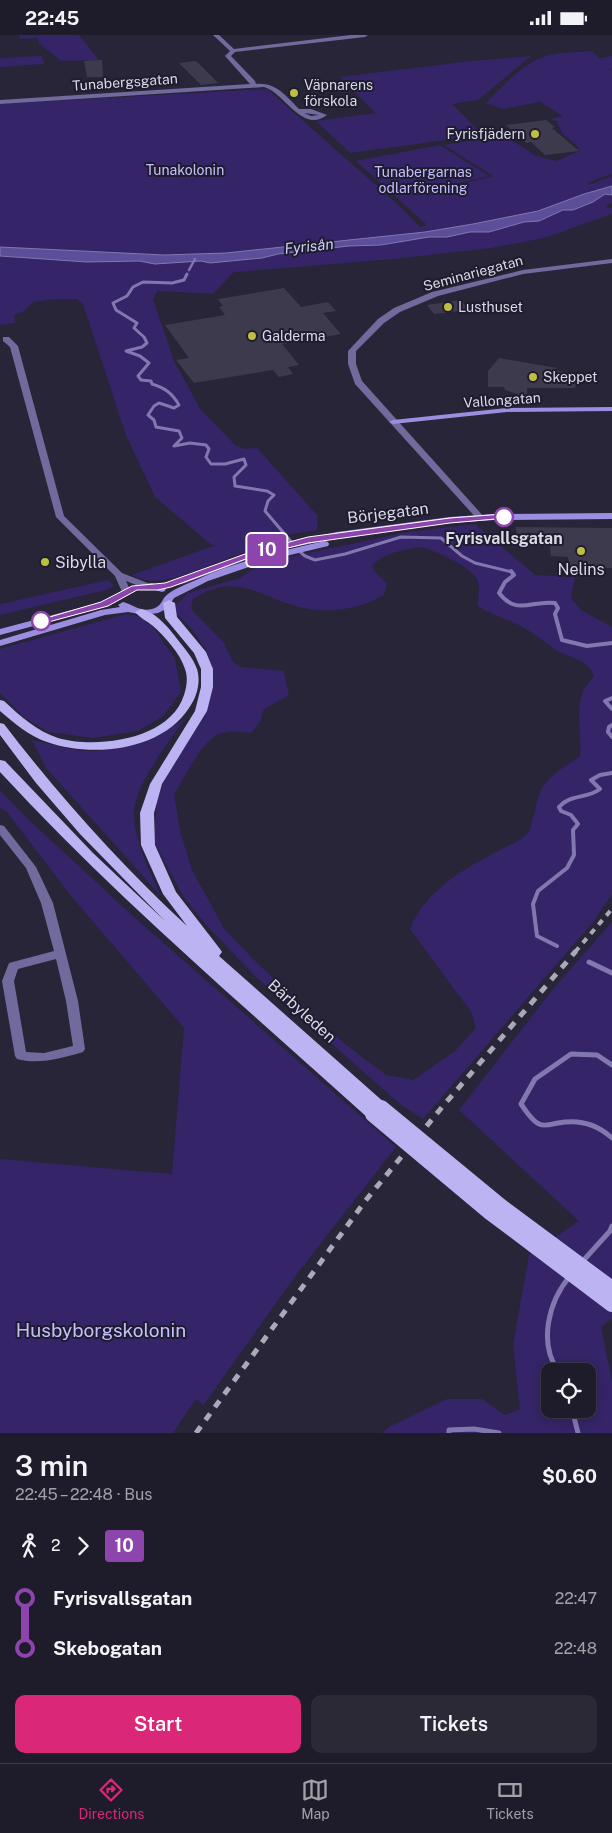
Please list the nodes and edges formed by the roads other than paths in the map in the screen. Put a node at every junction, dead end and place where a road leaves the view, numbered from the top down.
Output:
1 (216, 35) edge
2 (365, 35) edge
3 (233, 51) junction
4 (252, 86) junction
5 (0, 102) edge
6 (298, 111) dead end
7 (612, 261) edge
8 (6, 339) dead end
9 (612, 409) edge
10 (393, 422) junction
11 (612, 516) edge
12 (481, 518) junction
13 (284, 549) junction
14 (119, 575) junction
15 (146, 586) junction
16 (158, 587) junction
17 (125, 593) junction
18 (169, 600) junction
19 (135, 611) junction
20 (0, 633) edge
21 (0, 643) edge
22 (0, 703) edge
23 (0, 727) edge
24 (0, 764) edge
25 (0, 828) edge
26 (59, 954) junction
27 (227, 969) junction
28 (377, 1111) junction
29 (612, 1289) edge
30 (612, 1303) edge

1 - 3 street
2 - 3 street
3 - 4 street
4 - 5 street, Tunabergsgatan
4 - 6 street, Tunabergsgatan
7 - 10 street, Seminariegatan
8 - 14 street
9 - 10 street, Vallongatan
10 - 12 street, Seminariegatan
11 - 12 street, Börjegatan
12 - 13 street, Börjegatan
13 - 16 street, Börjegatan
13 - 18 street, Börjegatan
14 - 15 street
14 - 17 street
15 - 16 street, Börjegatan
15 - 17 street
16 - 18 street
17 - 19 street
17 - 20 street
18 - 19 street, Börjegatan
18 - 27 main road
19 - 21 street
19 - 22 main road
23 - 27 main road, Bärbyleden
24 - 28 main road, Bärbyleden
25 - 26 street
26 - 26 street
27 - 28 main road, Bärbyleden
28 - 29 main road, Bärbyleden, bridge
28 - 30 main road, Bärbyleden, bridge

